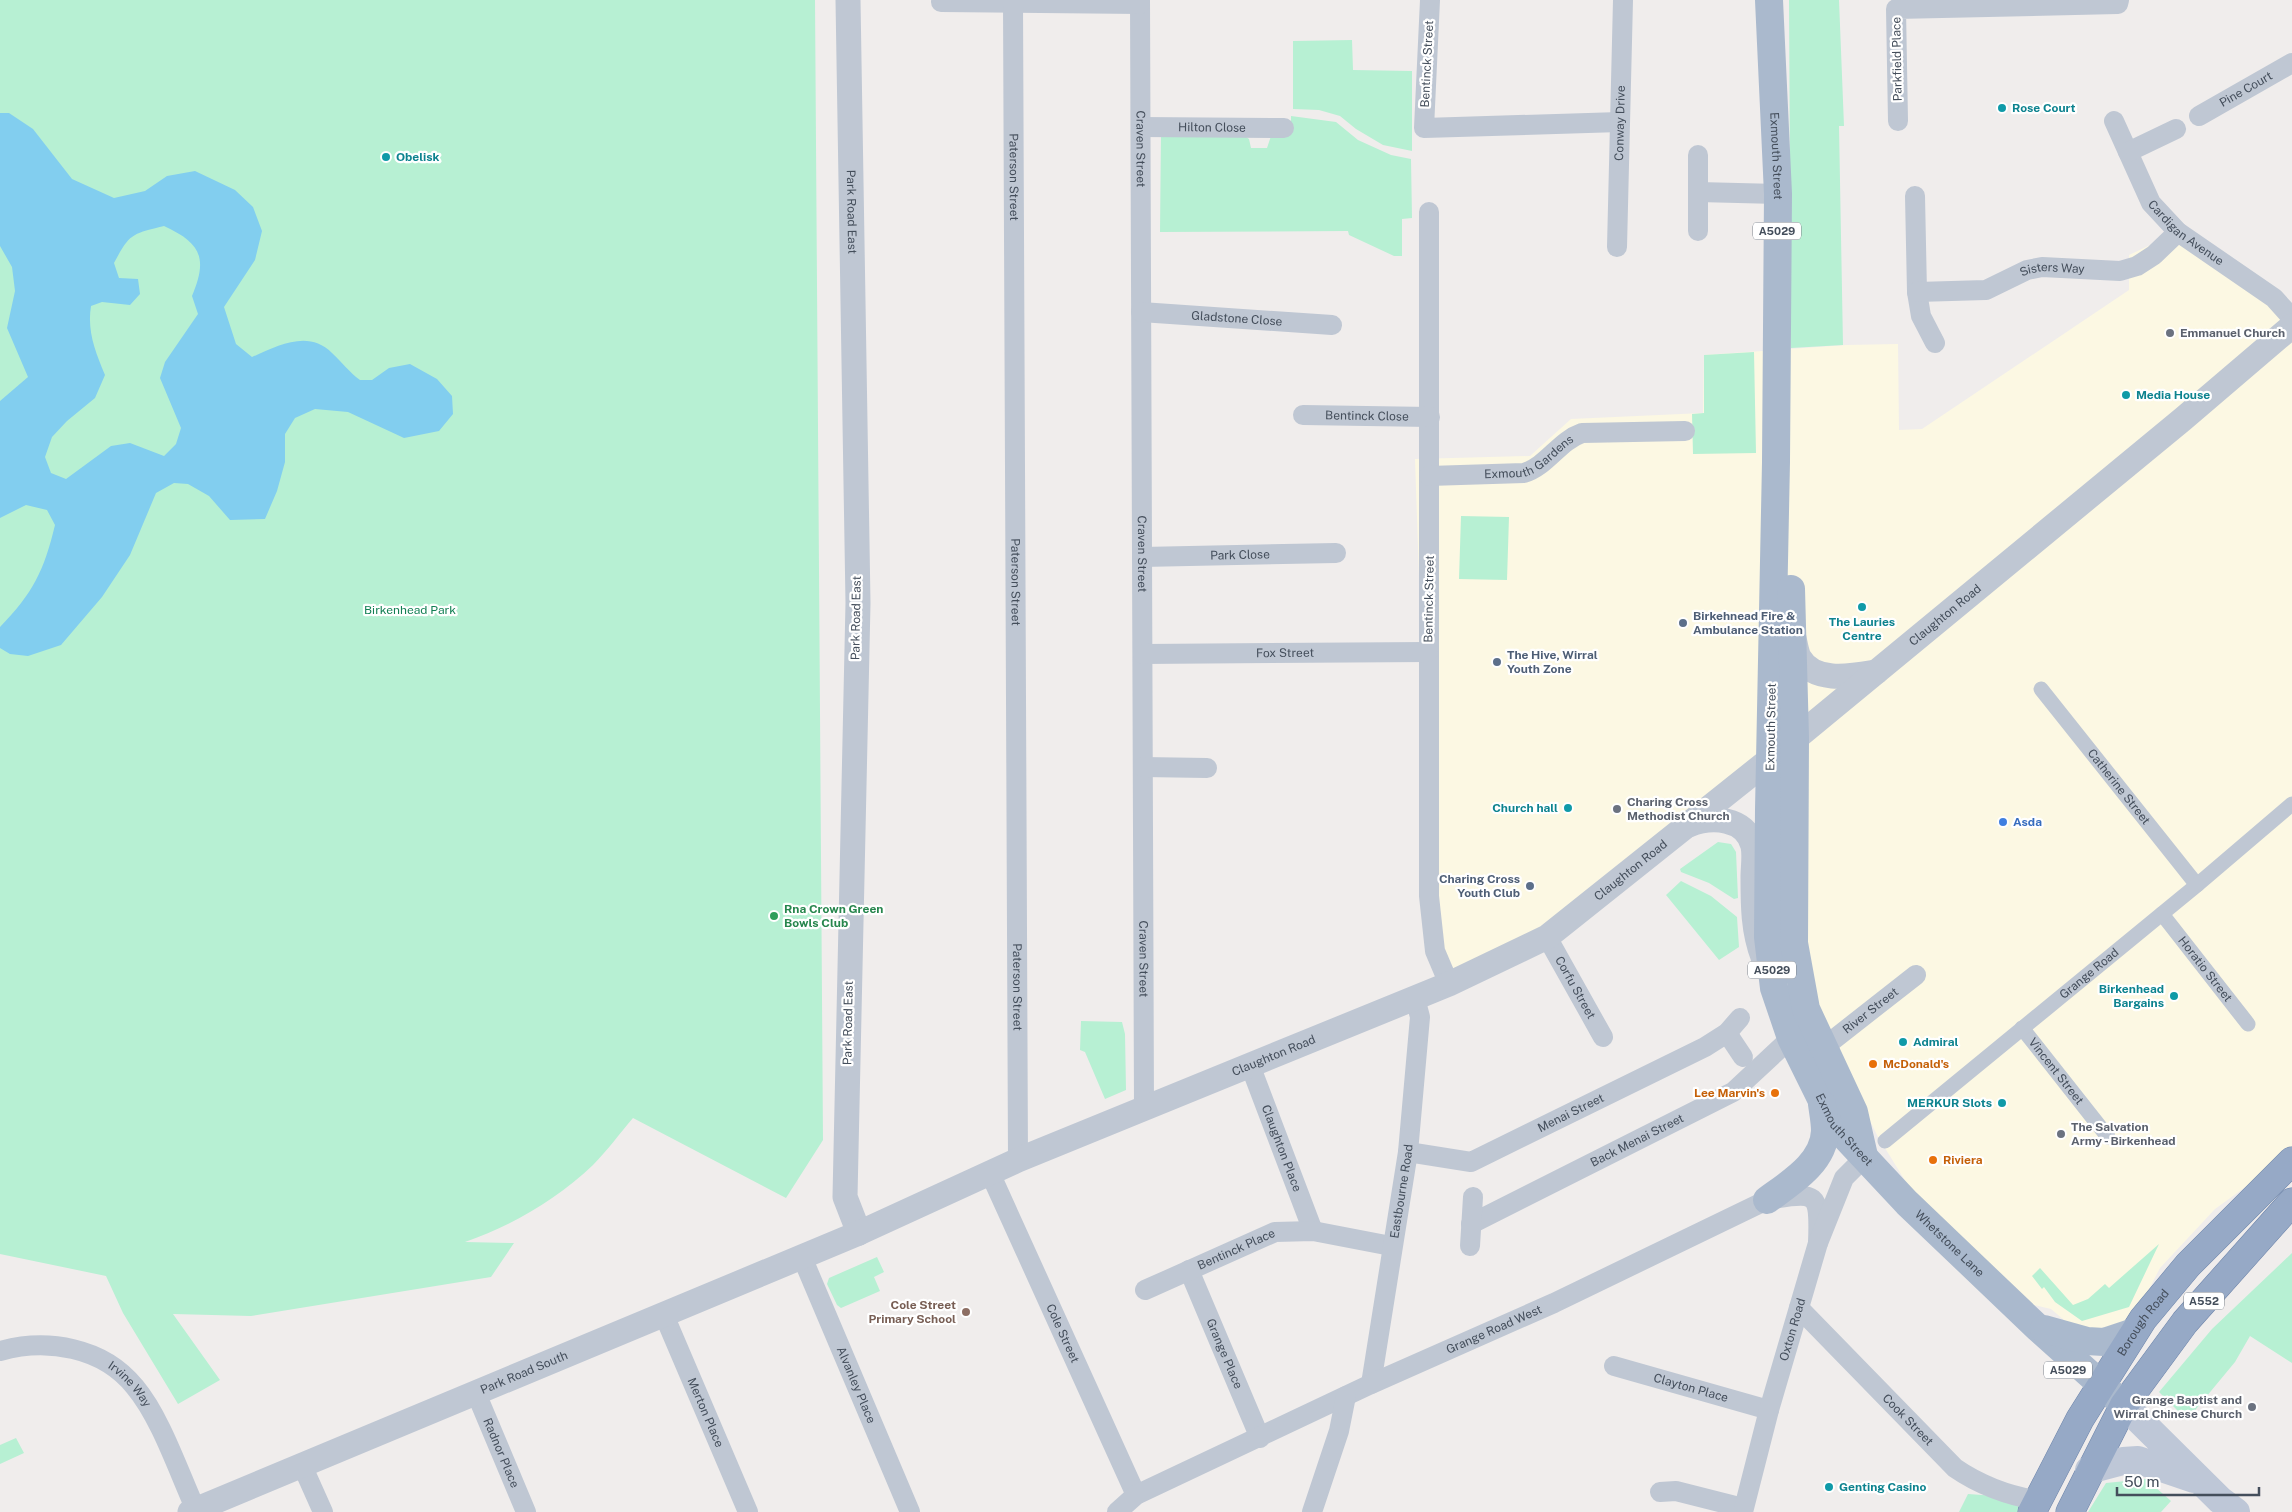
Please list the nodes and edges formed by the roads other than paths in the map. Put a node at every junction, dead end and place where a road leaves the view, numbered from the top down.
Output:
1 (848, 0) edge
2 (1430, 0) edge
3 (1623, 0) edge
4 (1769, 0) edge
5 (942, 2) dead end
6 (1140, 2) edge
7 (2118, 2) edge
8 (1013, 3) junction
9 (2007, 3) edge
10 (1896, 5) edge
11 (2292, 63) edge
12 (2199, 116) dead end
13 (1898, 121) dead end
14 (2114, 121) dead end
15 (1620, 122) junction
16 (1141, 127) junction
17 (1284, 128) dead end
18 (2176, 129) dead end
19 (2128, 152) junction
20 (1698, 155) dead end
21 (1698, 192) junction
22 (1778, 194) junction
23 (1915, 196) dead end
24 (1429, 212) dead end
25 (1698, 231) dead end
26 (2178, 232) junction
27 (1617, 247) dead end
28 (1917, 292) junction
29 (1141, 312) junction
30 (2292, 318) edge
31 (1332, 325) dead end
32 (2292, 326) edge
33 (1935, 343) dead end
34 (1303, 415) dead end
35 (1430, 417) junction
36 (1685, 431) dead end
37 (1776, 462) junction
38 (1429, 476) junction
39 (1336, 553) dead end
40 (1142, 557) junction
41 (1792, 632) junction
42 (1428, 652) junction
43 (1143, 654) junction
44 (1876, 672) junction
45 (2041, 688) dead end
46 (1795, 738) junction
47 (1771, 759) junction
48 (1143, 767) junction
49 (1207, 768) dead end
50 (2292, 804) edge
51 (1688, 825) junction
52 (2197, 885) junction
53 (2162, 914) junction
54 (1547, 937) junction
55 (1916, 975) dead end
56 (1449, 984) junction
57 (1774, 988) junction
58 (1415, 998) junction
59 (2248, 1024) dead end
60 (2022, 1028) junction
61 (1603, 1037) dead end
62 (1791, 1038) junction
63 (1824, 1047) junction
64 (1743, 1057) dead end
65 (1250, 1065) junction
66 (1821, 1099) junction
67 (1144, 1108) junction
68 (2108, 1137) dead end
69 (1874, 1149) junction
70 (1408, 1152) junction
71 (1018, 1160) junction
72 (2292, 1161) edge
73 (990, 1173) junction
74 (1473, 1197) dead end
75 (1767, 1200) junction
76 (2292, 1202) edge
77 (1471, 1224) junction
78 (1313, 1231) junction
79 (858, 1233) junction
80 (1818, 1243) junction
81 (1391, 1246) junction
82 (1470, 1246) dead end
83 (802, 1257) junction
84 (1189, 1270) junction
85 (1145, 1290) dead end
86 (1799, 1308) junction
87 (664, 1315) junction
88 (2038, 1328) junction
89 (2134, 1332) junction
90 (0, 1351) edge
91 (1614, 1366) dead end
92 (1371, 1384) junction
93 (2101, 1384) junction
94 (476, 1393) junction
95 (1346, 1396) junction
96 (2124, 1405) junction
97 (1769, 1410) junction
98 (2080, 1419) junction
99 (1260, 1438) junction
100 (302, 1465) junction
101 (2089, 1470) junction
102 (2200, 1481) junction
103 (1660, 1492) dead end
104 (1136, 1496) junction
105 (2034, 1506) edge
106 (1743, 1510) edge
107 (193, 1511) edge
108 (323, 1512) edge
109 (526, 1512) edge
110 (748, 1512) edge
111 (910, 1512) edge
112 (1116, 1512) edge
113 (1312, 1512) edge
114 (2070, 1512) edge
115 (2236, 1512) edge

1 - 79 street, Park Road East
2 - 15 street, Bentinck Street
3 - 15 street, Conway Drive
4 - 22 main road, Exmouth Street / A5029
5 - 8 street
6 - 8 street
6 - 16 street, Craven Street
7 - 9 street, Parkfield Place
8 - 71 street, Paterson Street
9 - 10 street, Parkfield Place
10 - 13 street, Parkfield Place
11 - 12 street, Pine Court
14 - 19 street, Cardigan Avenue
15 - 27 street, Conway Drive
16 - 17 street, Hilton Close
16 - 29 street, Craven Street
18 - 19 street
19 - 26 street, Cardigan Avenue
20 - 21 street
21 - 22 street
21 - 25 street
22 - 37 main road, Exmouth Street / A5029
23 - 28 street
24 - 35 street, Bentinck Street
26 - 28 street, Sisters Way
26 - 30 street, Cardigan Avenue
28 - 33 street
29 - 31 street, Gladstone Close
29 - 40 street, Craven Street
32 - 44 street, Claughton Road
34 - 35 street, Bentinck Close
35 - 38 street, Bentinck Street
36 - 38 street, Exmouth Gardens
37 - 41 main road, Exmouth Street / A5029
37 - 47 main road, Exmouth Street / A5029
38 - 42 street, Bentinck Street
39 - 40 street, Park Close
40 - 43 street, Craven Street
41 - 44 street
41 - 46 main road, Exmouth Street / A5029
42 - 43 street, Fox Street
42 - 56 street, Bentinck Street
43 - 48 street, Craven Street
44 - 46 street, Claughton Road
45 - 52 street, Catherine Street
46 - 47 street, Claughton Road
46 - 63 main road, Exmouth Street / A5029
47 - 51 street, Claughton Road
47 - 57 main road, Exmouth Street / A5029
48 - 49 street
48 - 67 street, Craven Street
50 - 52 street, Grange Road
51 - 54 street, Claughton Road
51 - 57 street
52 - 53 street, Grange Road
53 - 59 street, Horatio Street
53 - 60 street, Grange Road
54 - 56 street, Claughton Road
54 - 61 street, Corfu Street
55 - 63 street, River Street
56 - 58 street, Claughton Road
57 - 62 main road, Exmouth Street / A5029
58 - 65 street, Claughton Road
58 - 70 street, Eastbourne Road
60 - 68 street, Vincent Street
60 - 69 street, Grange Road
62 - 66 main road, Exmouth Street / A5029
62 - 77 street, Back Menai Street
63 - 69 main road, Exmouth Street / A5029
64 - 70 street, Menai Street
65 - 67 street, Claughton Road
65 - 78 street, Claughton Place
66 - 69 main road, Exmouth Street / A5029
66 - 75 main road
67 - 71 street, Claughton Road
69 - 80 street, Oxton Road
69 - 88 main road, Whetstone Lane / A5029
70 - 81 street, Eastbourne Road
71 - 73 street, Claughton Road
72 - 89 highway, Borough Road / A552
73 - 79 street, Claughton Road
73 - 104 street, Cole Street
74 - 77 street
75 - 80 street, Grange Road West
75 - 92 street, Grange Road West
76 - 96 highway, A552
77 - 82 street
78 - 81 street, Bentinck Place
78 - 84 street, Bentinck Place
79 - 83 street, Park Road South
80 - 86 street, Oxton Road
81 - 92 street, Eastbourne Road
83 - 87 street, Park Road South
83 - 111 street, Alvanley Place
84 - 85 street, Bentinck Place
84 - 99 street, Grange Place
86 - 97 street, Oxton Road
86 - 105 street, Cook Street
87 - 94 street, Park Road South
87 - 110 street, Merton Place
88 - 89 main road, Whetstone Lane / A5029
88 - 93 main road, Whetstone Lane / A5029
88 - 98 main road, Whetstone Lane / A5029
89 - 93 highway, Borough Road / A552
90 - 107 street, Irvine Way
91 - 97 street, Clayton Place
92 - 95 street, Grange Road West
93 - 96 main road, Whetstone Lane / A5029
93 - 98 highway, Borough Road / A552
94 - 100 street, Park Road South
94 - 109 street, Radnor Place
95 - 99 street, Grange Road West
95 - 113 street
96 - 101 highway, A552
96 - 102 main road, Whetstone Lane
97 - 106 street, Oxton Road
98 - 105 highway, Borough Road / A552
99 - 104 street, Grange Road West
100 - 107 street, Park Road South
100 - 108 street
101 - 102 main road
101 - 114 highway, A552
102 - 115 main road, Whetstone Lane
103 - 106 street
104 - 112 street, Grange Road West

